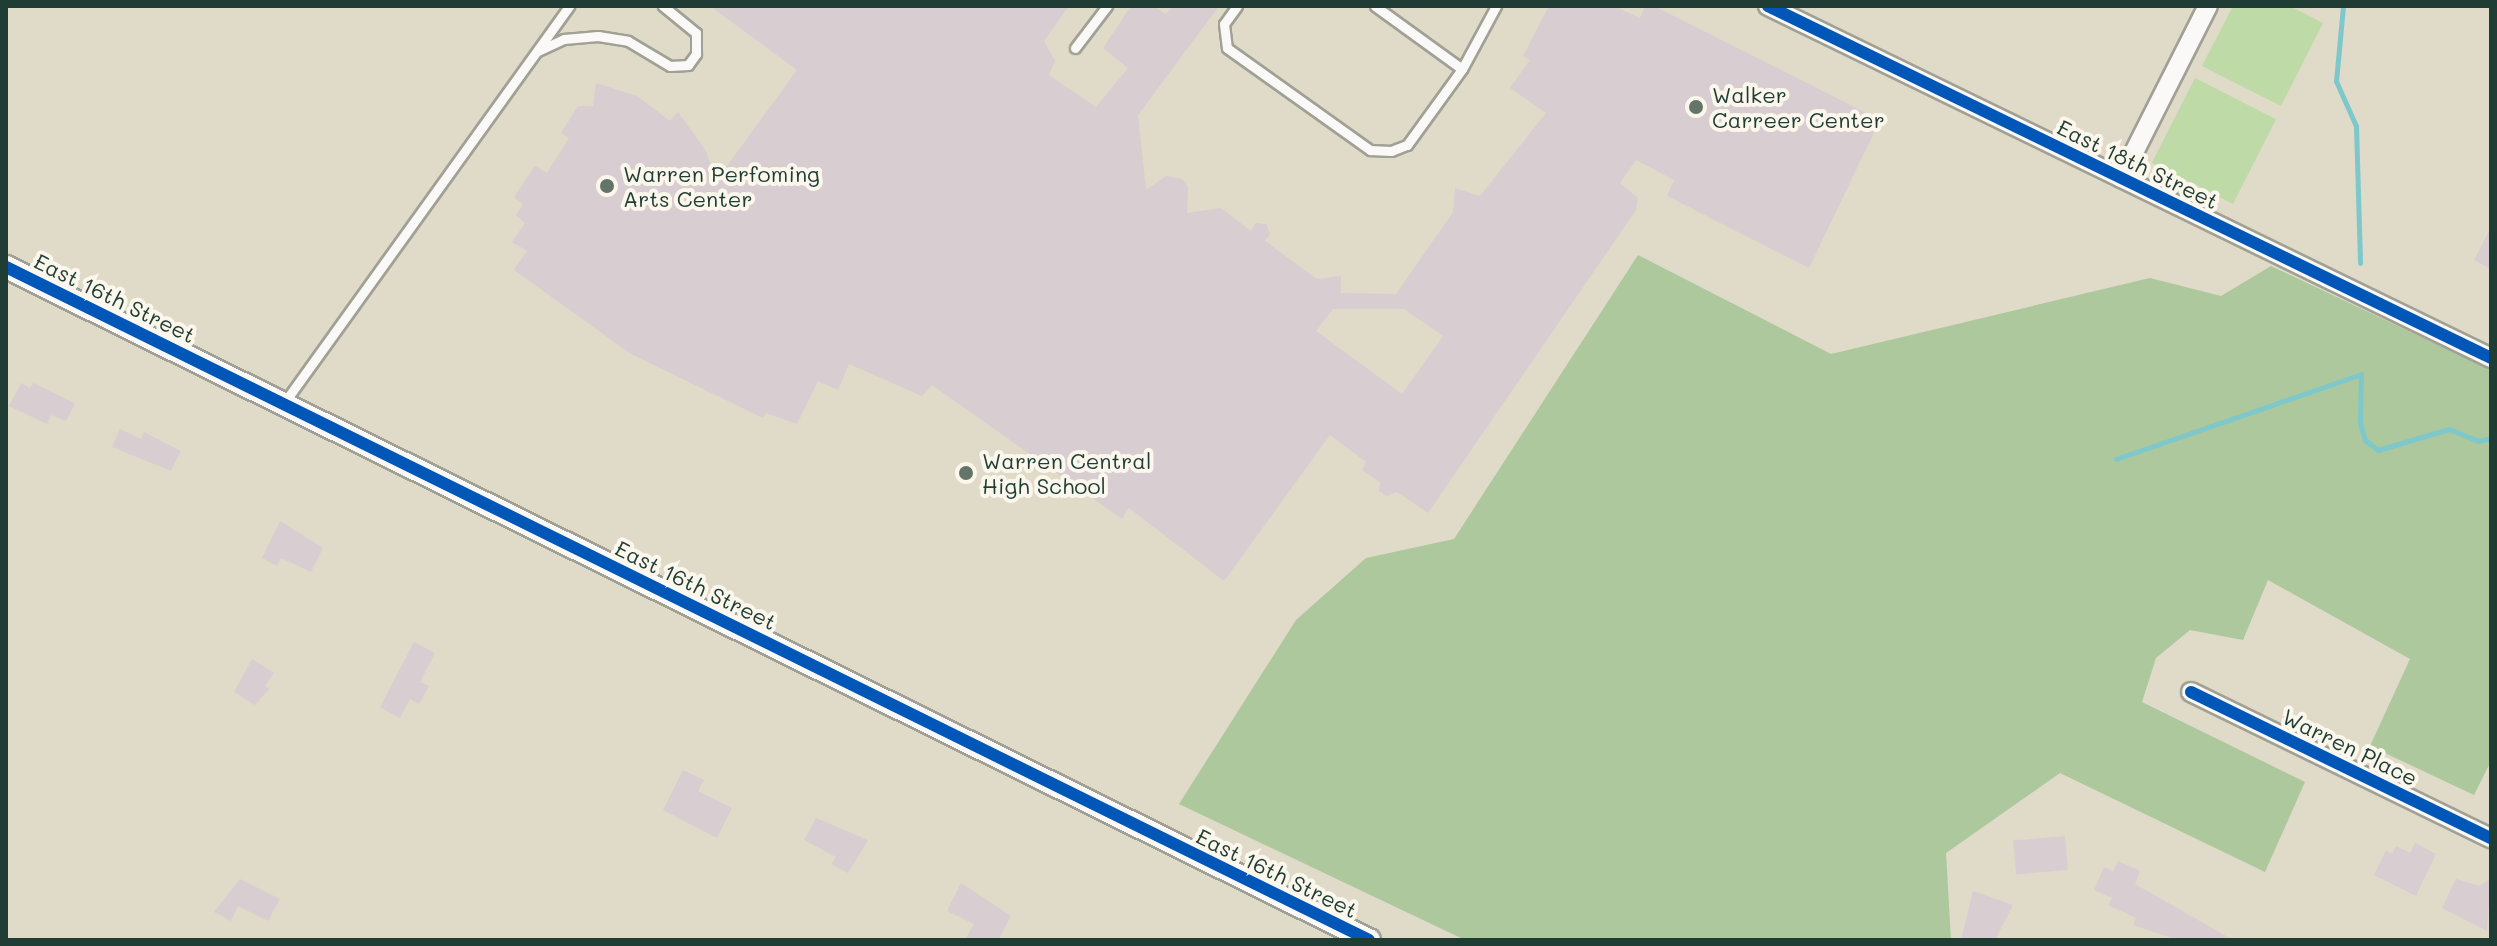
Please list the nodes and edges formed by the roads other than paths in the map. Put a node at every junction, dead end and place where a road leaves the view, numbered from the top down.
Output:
1 (569, 6) edge
2 (663, 6) edge
3 (1107, 6) edge
4 (1237, 6) edge
5 (1375, 6) edge
6 (1496, 6) edge
7 (1768, 6) edge
8 (2208, 6) edge
9 (1075, 48) dead end
10 (535, 53) junction
11 (1462, 69) junction
12 (2121, 178) junction
13 (6, 267) edge
14 (2491, 358) edge
15 (284, 403) junction
16 (2191, 692) dead end
17 (2491, 838) edge
18 (1369, 940) edge

1 - 10 lane
2 - 10 lane
3 - 9 lane
4 - 11 lane
5 - 11 lane
6 - 11 lane
7 - 12 street, East 18th Street
8 - 12 street
10 - 15 lane
12 - 14 street, East 18th Street
13 - 15 street, East 16th Street
15 - 18 street, East 16th Street
16 - 17 street, Warren Place

